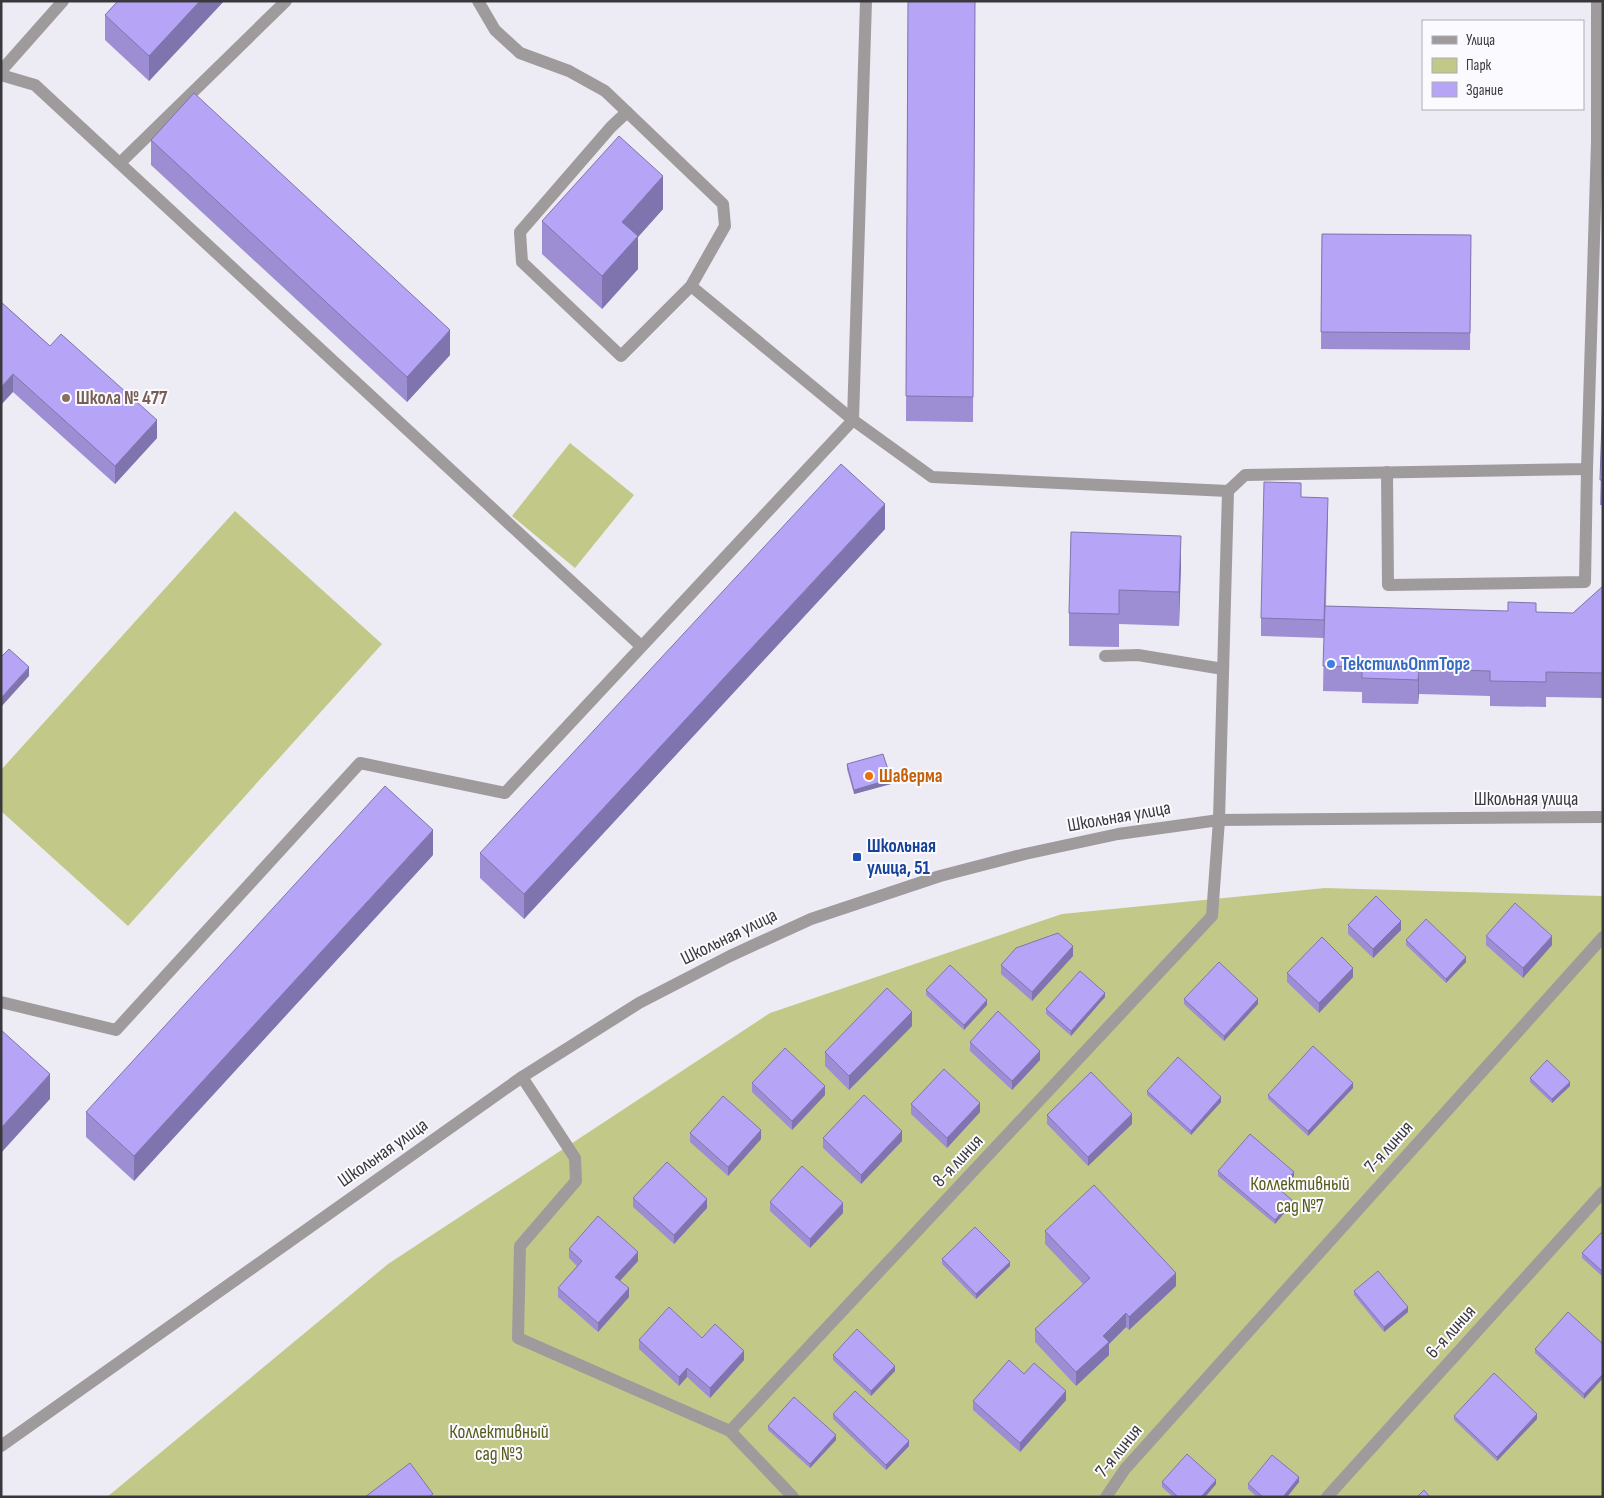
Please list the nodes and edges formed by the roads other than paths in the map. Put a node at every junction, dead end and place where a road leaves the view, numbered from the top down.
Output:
1 (63, 1) edge
2 (286, 1) edge
3 (478, 1) edge
4 (866, 1) edge
5 (1597, 1) edge
6 (1, 71) edge
7 (1, 75) edge
8 (627, 112) junction
9 (1600, 142) edge
10 (121, 162) junction
11 (691, 286) junction
12 (853, 420) junction
13 (1587, 469) junction
14 (1387, 472) junction
15 (1228, 490) junction
16 (641, 646) junction
17 (1105, 656) edge
18 (1222, 669) junction
19 (1603, 817) edge
20 (1218, 820) junction
21 (1603, 937) edge
22 (1, 1002) edge
23 (522, 1077) junction
24 (1603, 1192) edge
25 (730, 1430) junction
26 (1, 1446) edge
27 (793, 1497) edge
28 (1106, 1497) edge
29 (1327, 1497) edge

1 - 6 street
2 - 10 street
3 - 8 street
4 - 12 street
5 - 9 street
7 - 10 street
8 - 11 street
8 - 11 street
9 - 13 street
10 - 16 street
11 - 12 street
12 - 15 street
12 - 16 street
13 - 14 street
13 - 14 street
14 - 15 street
15 - 18 street
16 - 22 street
17 - 18 street
18 - 20 street
19 - 20 street, Школьная улица
20 - 23 street, Школьная улица
20 - 25 street, 8-я линия
21 - 28 street, 7-я линия
23 - 25 street
23 - 26 street, Школьная улица
24 - 29 street, 6-я линия
25 - 27 street

